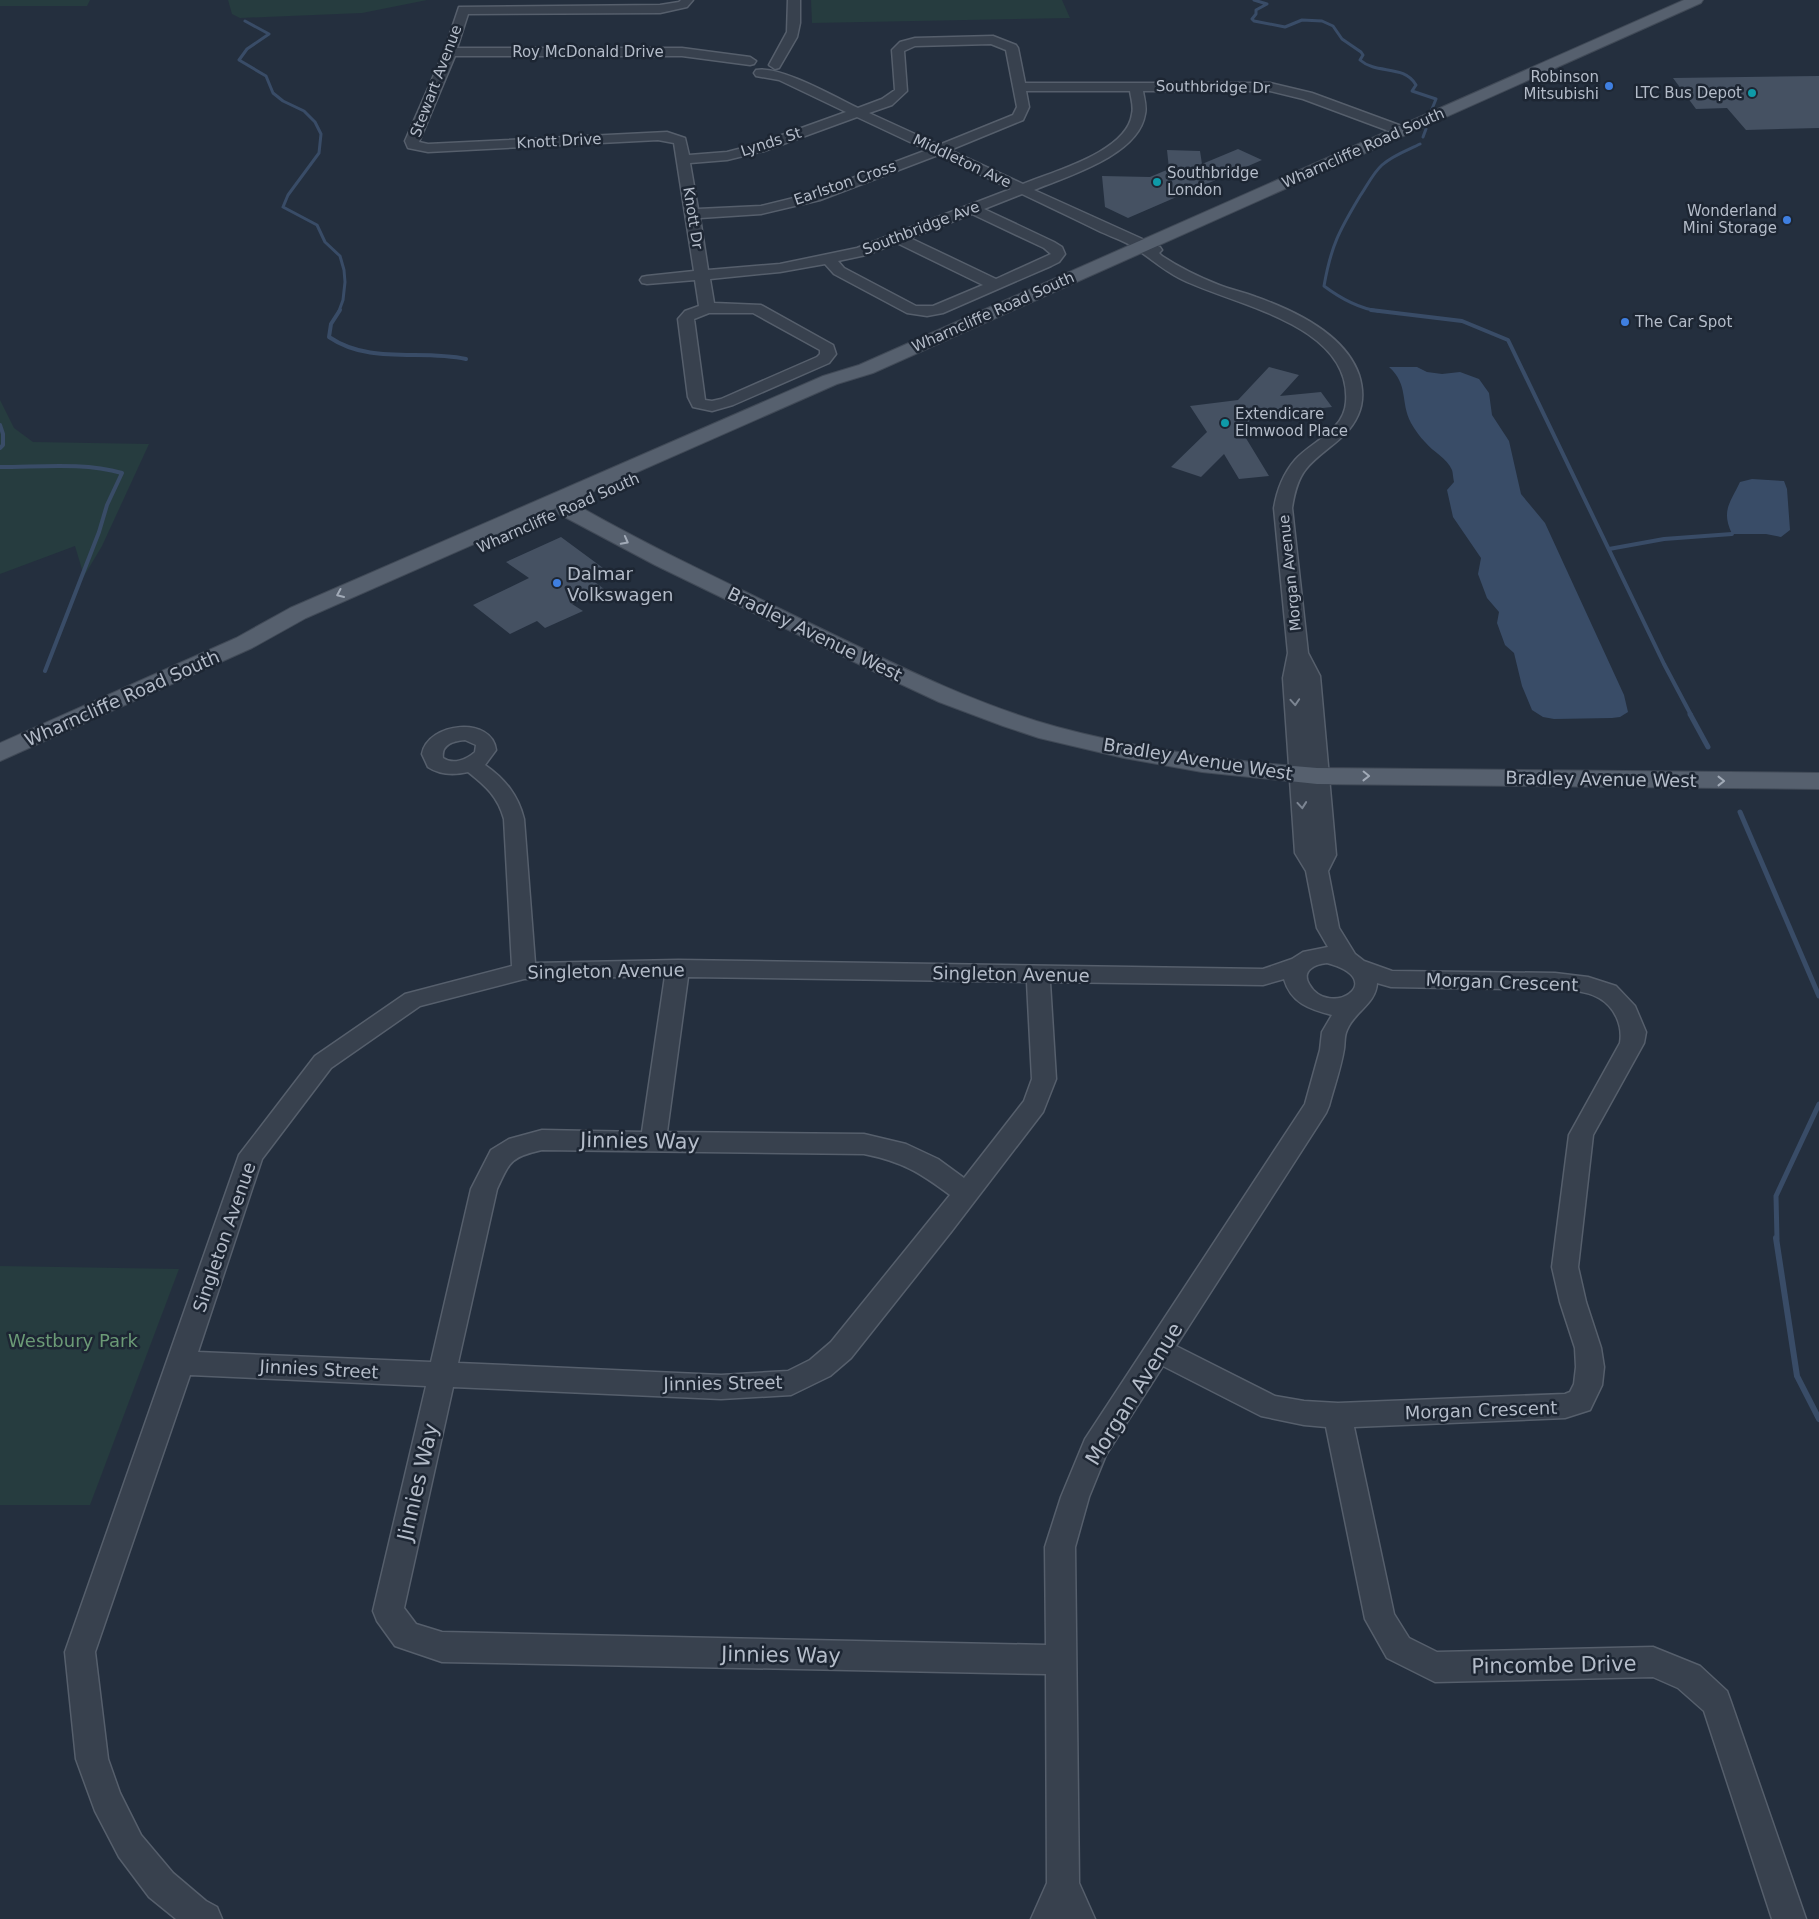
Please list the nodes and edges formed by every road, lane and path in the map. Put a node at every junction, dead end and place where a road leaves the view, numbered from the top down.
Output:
1 (687, 0) edge
2 (794, 0) edge
3 (1696, 0) edge
4 (577, 4) edge
5 (450, 52) junction
6 (766, 64) junction
7 (1020, 87) junction
8 (1136, 87) junction
9 (855, 112) junction
10 (1402, 131) junction
11 (419, 147) joint
12 (937, 151) junction
13 (684, 160) junction
14 (1024, 190) junction
15 (972, 209) junction
16 (693, 214) junction
17 (898, 238) junction
18 (1141, 245) junction
19 (828, 258) junction
20 (702, 276) junction
21 (647, 280) dead end
22 (996, 285) junction
23 (707, 308) junction
24 (866, 369) junction
25 (576, 505) junction
26 (244, 643) junction
27 (0, 753) edge
28 (1819, 764) edge
29 (472, 765) dead end
30 (1308, 766) junction
31 (1819, 781) edge
32 (1328, 928) junction
33 (1305, 961) junction
34 (1352, 963) junction
35 (678, 968) junction
36 (524, 971) junction
37 (1038, 975) junction
38 (1264, 977) junction
39 (1391, 979) junction
40 (1309, 998) junction
41 (1359, 999) junction
42 (1334, 1032) junction
43 (653, 1142) junction
44 (966, 1193) junction
45 (1159, 1351) junction
46 (181, 1363) junction
47 (442, 1375) junction
48 (1338, 1415) junction
49 (1060, 1660) junction
50 (1063, 1884) junction
51 (205, 1919) edge
52 (1048, 1919) edge
53 (1078, 1919) edge
54 (1789, 1919) edge

1 - 4 street
2 - 6 street
3 - 10 main road, Wharncliffe Road South
4 - 5 street, Stewart Avenue
5 - 6 street, Roy McDonald Drive
5 - 11 street, Stewart Avenue
6 - 6 street
6 - 9 street, Middleton Ave
7 - 8 street, Southbridge Dr
7 - 9 street, Lynds St
7 - 12 street, Earlston Cross
8 - 10 street, Southbridge Dr
8 - 14 street, Southbridge Ave
9 - 12 street, Middleton Ave
9 - 13 street, Lynds St
10 - 18 main road, Wharncliffe Road South
11 - 13 street, Knott Drive
12 - 14 street, Middleton Ave
12 - 16 street, Earlston Cross
13 - 16 street, Knott Dr
14 - 15 street, Southbridge Ave
14 - 18 street, Middleton Ave
15 - 17 street, Southbridge Ave
15 - 22 street
16 - 20 street, Knott Dr
17 - 19 street, Southbridge Ave
17 - 22 street
18 - 24 main road, Wharncliffe Road South
18 - 30 street, Morgan Avenue
19 - 20 street, Southbridge Ave
19 - 22 street
20 - 21 street, Southbridge Ave
20 - 23 street, Knott Dr
23 - 23 street
24 - 25 main road, Wharncliffe Road South
24 -> 26 main road, Wharncliffe Road South
25 - 26 main road, Wharncliffe Road South
25 - 30 main road, Bradley Avenue West
26 - 27 main road, Wharncliffe Road South
28 - 30 main road, Bradley Avenue West
29 - 36 street
30 -> 31 main road, Bradley Avenue West
30 - 32 street, Morgan Avenue
32 - 33 street
32 - 34 street, Morgan Avenue
33 - 34 street
33 - 38 street, Singleton Avenue
33 - 40 street
34 - 39 street, Morgan Crescent
34 - 41 street
35 - 36 street, Singleton Avenue
35 - 37 street, Singleton Avenue
35 - 43 street
36 - 46 street, Singleton Avenue
37 - 38 street, Singleton Avenue
37 - 44 street, Jinnies Street
38 - 40 street, Singleton Avenue
39 - 41 street
39 - 48 street, Morgan Crescent
40 - 41 street
40 - 42 street
41 - 42 street, Morgan Avenue
42 - 45 street, Morgan Avenue
43 - 44 street, Jinnies Way
43 - 47 street, Jinnies Way
44 - 47 street, Jinnies Street
45 - 48 street, Morgan Crescent
45 - 49 street, Morgan Avenue
46 - 47 street, Jinnies Street
46 - 51 street, Singleton Avenue
47 - 49 street, Jinnies Way
48 - 54 street, Pincombe Drive
49 - 50 street, Morgan Avenue
50 - 52 street, Morgan Avenue
50 - 53 street, Morgan Avenue

